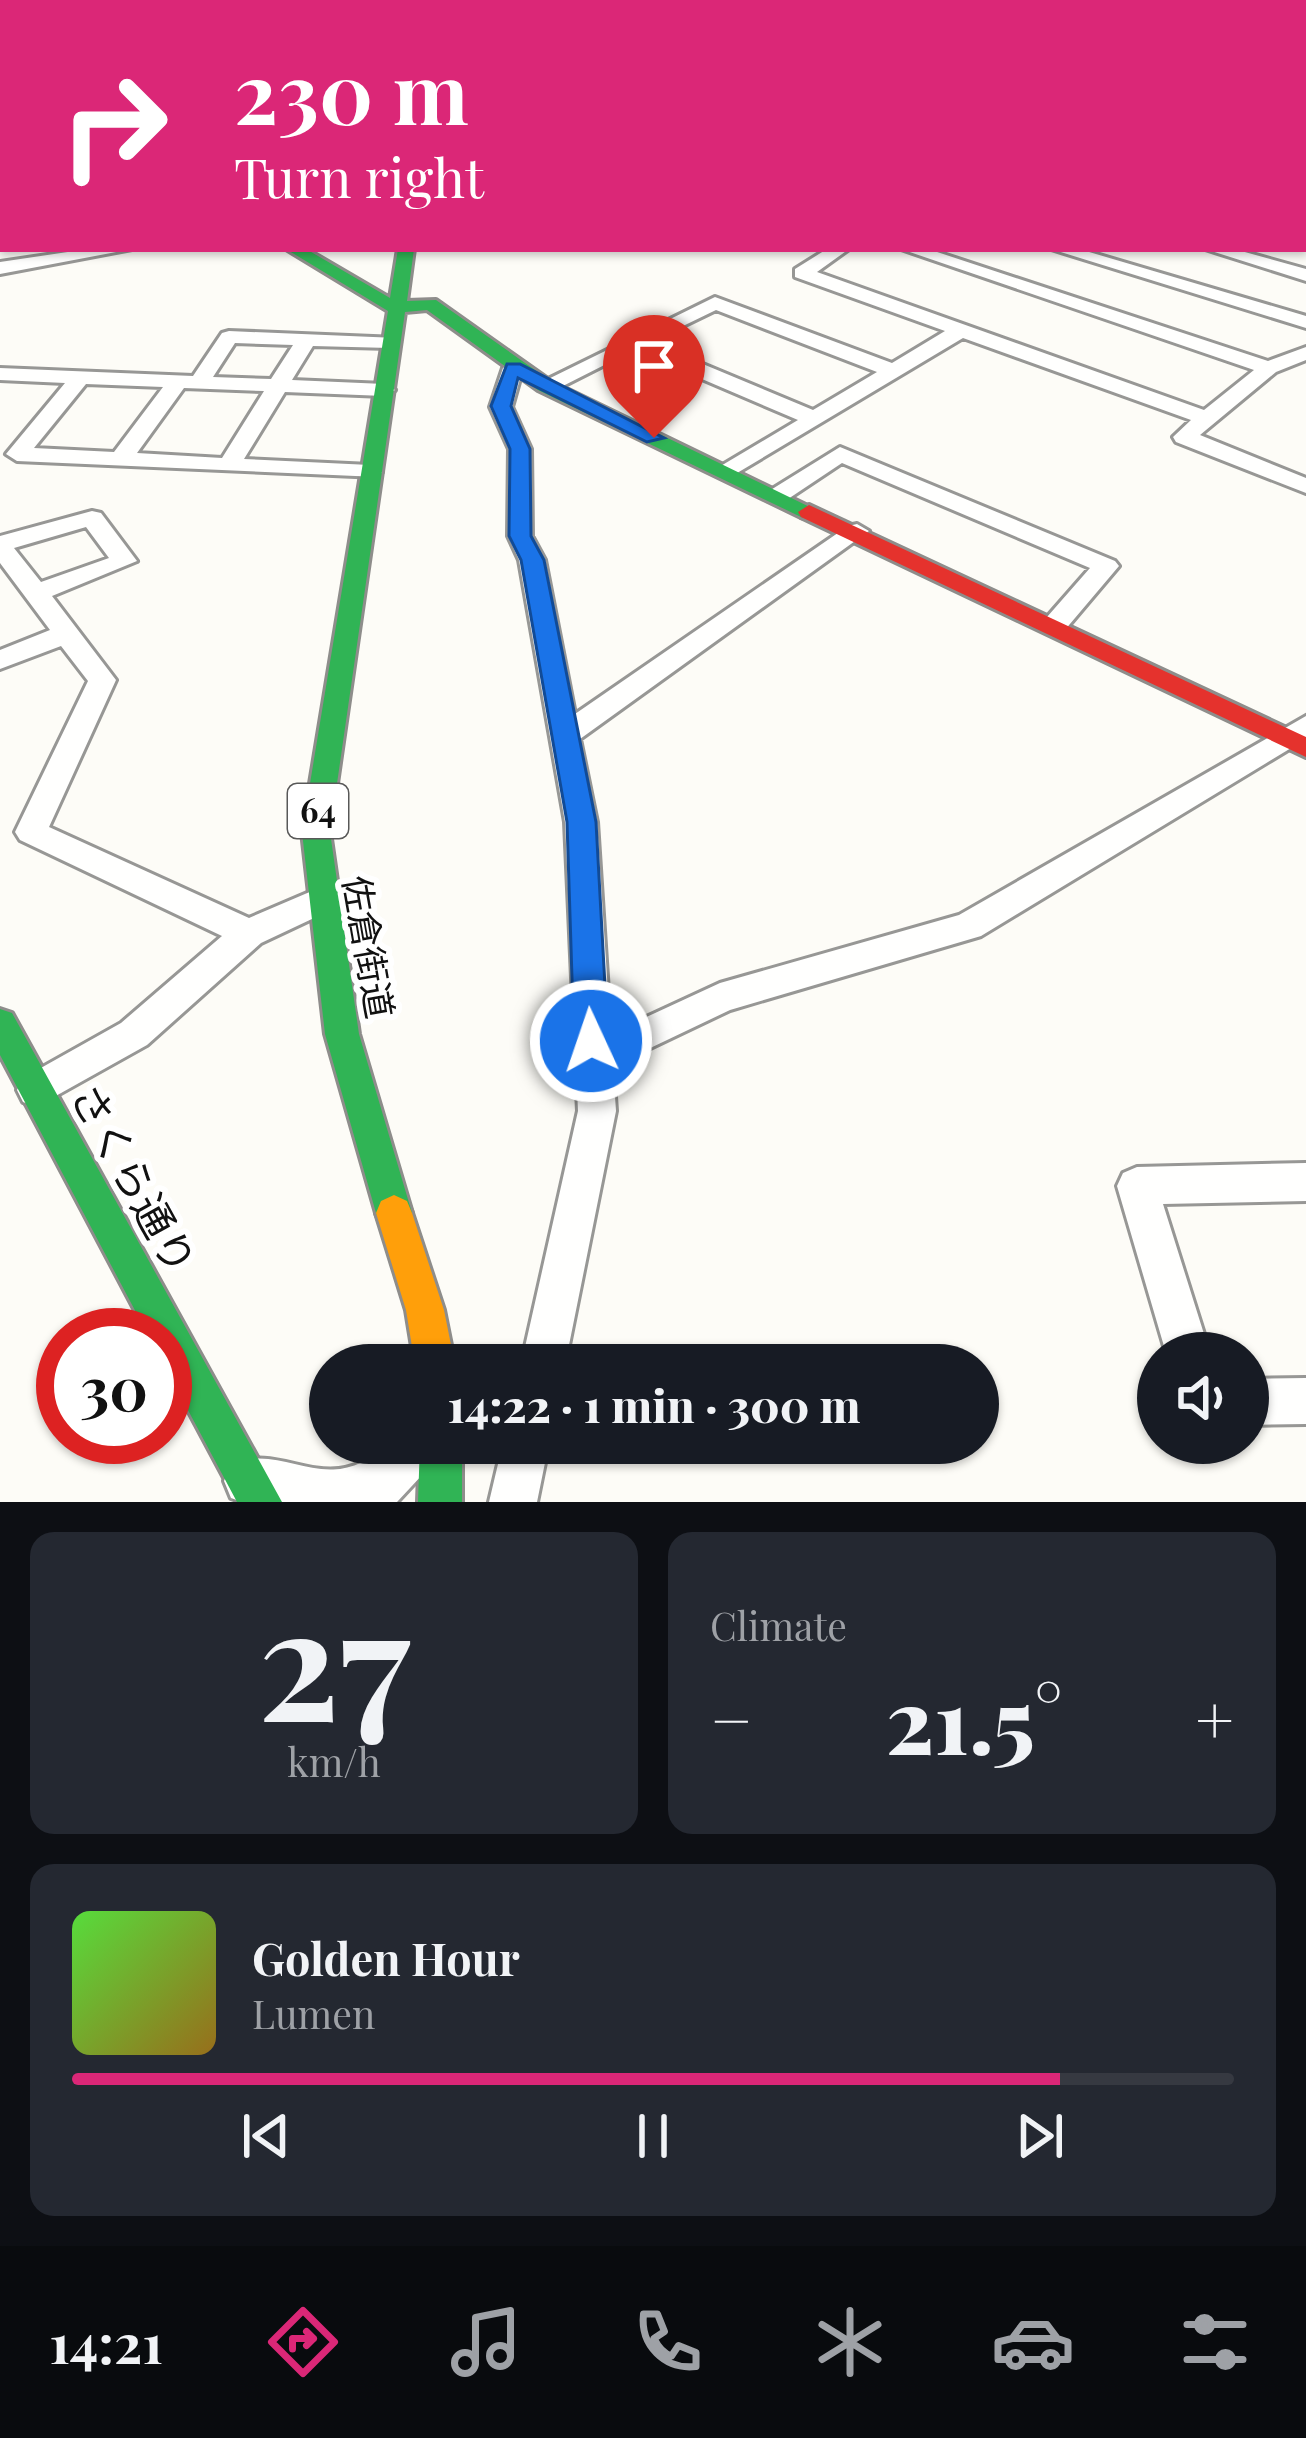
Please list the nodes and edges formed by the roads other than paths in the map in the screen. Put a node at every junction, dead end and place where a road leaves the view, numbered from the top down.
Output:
1 (103, 252) edge
2 (300, 252) edge
3 (405, 252) edge
4 (835, 252) edge
5 (919, 252) edge
6 (1070, 252) edge
7 (1123, 252) edge
8 (1225, 252) edge
9 (1102, 261) junction
10 (0, 268) edge
11 (1082, 272) dead end
12 (1306, 274) edge
13 (1061, 282) dead end
14 (1041, 293) junction
15 (395, 308) junction
16 (1306, 322) edge
17 (961, 330) junction
18 (306, 340) junction
19 (390, 342) junction
20 (634, 343) junction
21 (1306, 353) edge
22 (513, 368) junction
23 (1269, 368) junction
24 (894, 370) junction
25 (0, 374) edge
26 (82, 377) junction
27 (188, 382) junction
28 (277, 386) junction
29 (545, 386) junction
30 (384, 390) junction
31 (1205, 418) junction
32 (815, 419) junction
33 (0, 435) edge
34 (32, 436) junction
35 (121, 459) junction
36 (229, 465) junction
37 (370, 472) junction
38 (727, 472) junction
39 (1306, 486) edge
40 (777, 496) junction
41 (857, 531) junction
42 (0, 545) edge
43 (37, 593) junction
44 (1054, 625) junction
45 (68, 633) junction
46 (0, 661) edge
47 (568, 733) junction
48 (1299, 737) edge
49 (319, 901) junction
50 (249, 933) junction
51 (0, 1023) edge
52 (591, 1041) junction
53 (36, 1090) junction
54 (1306, 1182) edge
55 (1182, 1332) edge
56 (431, 1344) edge
57 (547, 1344) edge
58 (1306, 1401) edge
59 (1269, 1402) edge
60 (401, 1464) edge
61 (441, 1464) edge
62 (521, 1464) edge
63 (254, 1491) edge
64 (440, 1502) edge
65 (513, 1502) edge

1 - 10 street
2 - 15 street
3 - 15 street, 佐倉街道 / 64
4 - 17 street
5 - 14 street
6 - 9 street
7 - 9 street
8 - 12 street
9 - 11 street
9 - 16 street
13 - 14 street
14 - 23 street
15 - 19 street, 佐倉街道 / 64
15 - 22 street
17 - 24 street
17 - 31 street
18 - 19 street
18 - 27 street
18 - 28 street
19 - 30 street, 佐倉街道 / 64
20 - 24 street
20 - 29 street
20 - 32 street
21 - 23 street
22 - 29 street
22 - 47 street
23 - 31 street
24 - 32 street
25 - 26 street
26 - 27 street
26 - 34 street
27 - 28 street
27 - 35 street
28 - 30 street
28 - 36 street
29 - 38 street
30 - 37 street, 佐倉街道 / 64
31 - 39 street
32 - 38 street
33 - 34 street
34 - 35 street
35 - 36 street
36 - 37 street
37 - 49 street, 佐倉街道 / 64
38 - 40 street
40 - 41 street
40 - 44 street
41 - 44 street
41 - 47 street
42 - 43 street
42 - 43 street
43 - 45 street
44 - 48 street
45 - 46 street
45 - 50 street
47 - 52 street
48 - 52 street
49 - 50 street
49 - 56 street, 佐倉街道 / 64
50 - 53 street
51 - 53 street, さくら通り
52 - 57 street
53 - 63 street, さくら通り
54 - 55 street
58 - 59 street
60 - 63 street
61 - 64 street
62 - 65 street

